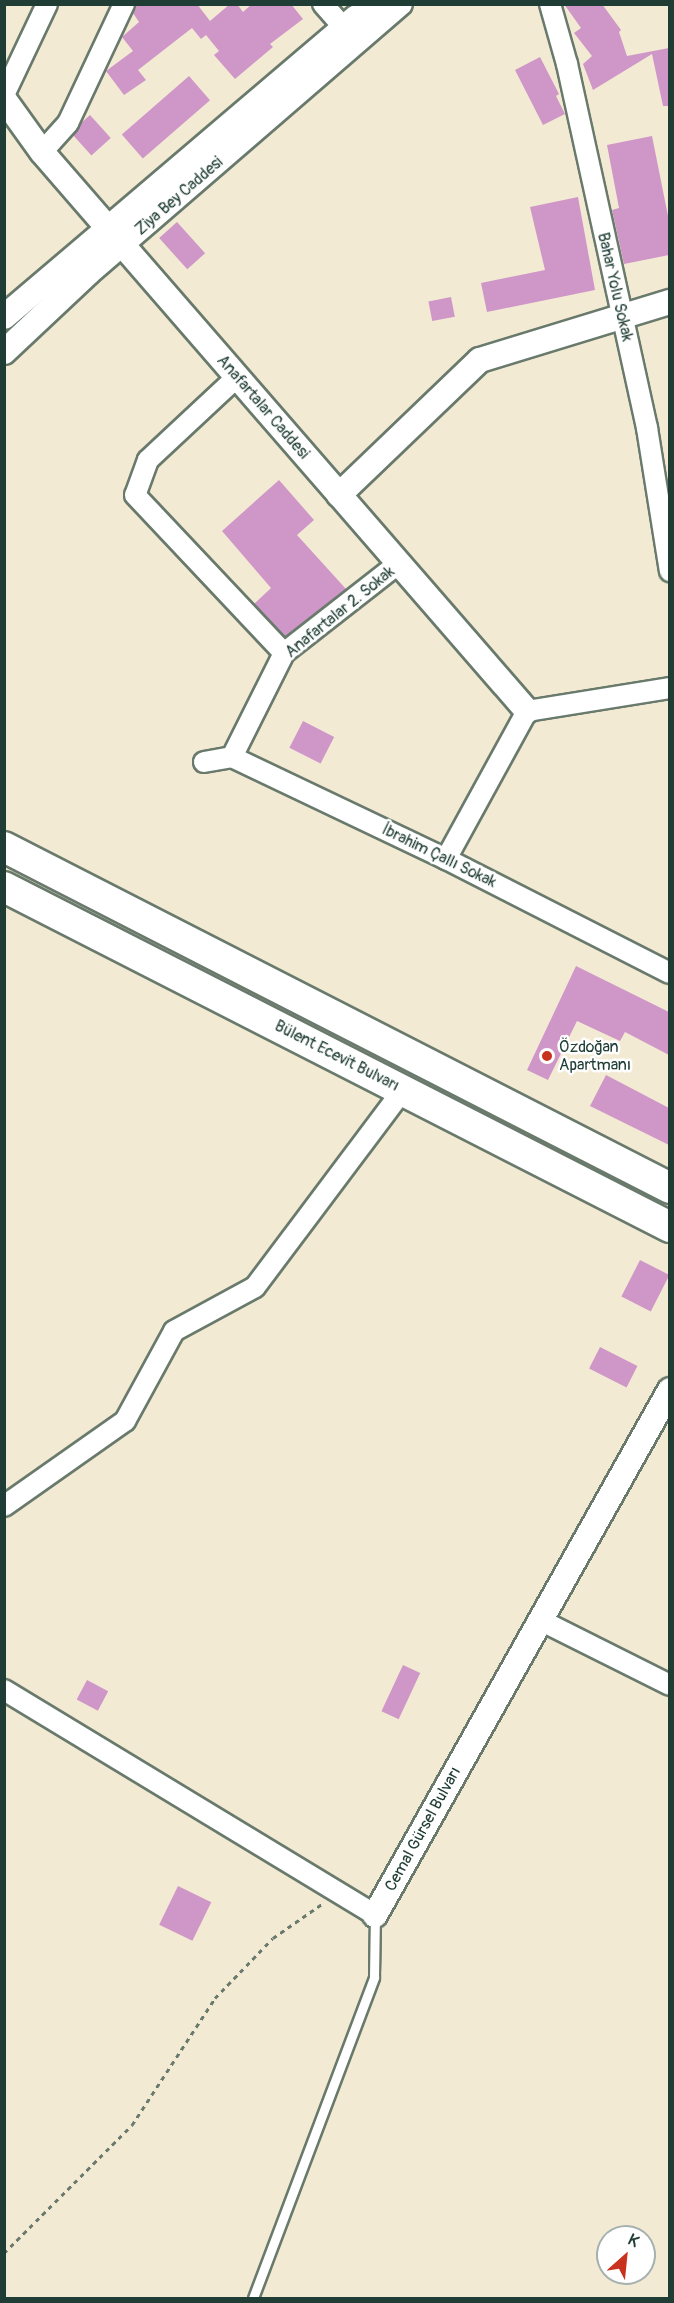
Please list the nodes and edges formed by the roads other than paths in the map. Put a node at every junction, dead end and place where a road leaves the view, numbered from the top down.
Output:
1 (47, 4) edge
2 (124, 4) edge
3 (323, 4) edge
4 (400, 4) edge
5 (550, 4) edge
6 (358, 21) edge
7 (4, 97) edge
8 (42, 152) junction
9 (116, 237) junction
10 (669, 302) edge
11 (622, 315) junction
12 (4, 317) edge
13 (4, 352) edge
14 (237, 377) junction
15 (339, 495) junction
16 (399, 563) junction
17 (669, 571) edge
18 (284, 653) junction
19 (669, 688) edge
20 (527, 711) junction
21 (232, 757) junction
22 (204, 762) dead end
23 (4, 847) edge
24 (446, 859) junction
25 (4, 887) edge
26 (669, 973) edge
27 (403, 1090) junction
28 (669, 1188) edge
29 (669, 1227) edge
30 (669, 1390) edge
31 (4, 1506) edge
32 (540, 1620) junction
33 (669, 1685) edge
34 (4, 1690) edge
35 (375, 1915) junction
36 (253, 2298) edge

1 - 7 street
2 - 8 street
3 - 6 street
4 - 6 street, Ziya Bey Caddesi
5 - 11 street, Bahar Yolu Sokak
6 - 9 street, Ziya Bey Caddesi
7 - 8 street, Anafartalar Caddesi
8 - 9 street, Anafartalar Caddesi
9 - 12 street, Ziya Bey Caddesi
9 - 13 street, Ziya Bey Caddesi
9 - 14 street, Anafartalar Caddesi
10 - 11 street
11 - 15 street
11 - 17 street, Bahar Yolu Sokak
14 - 15 street, Anafartalar Caddesi
14 - 18 street
15 - 16 street, Anafartalar Caddesi
16 - 18 street, Anafartalar 2. Sokak
16 - 20 street, Anafartalar Caddesi
18 - 21 street, Anafartalar 2. Sokak
19 - 20 street
20 - 24 street
21 - 22 street
21 - 24 street, İbrahim Çallı Sokak
23 - 28 main road
24 - 26 street, İbrahim Çallı Sokak
25 - 27 main road, Bülent Ecevit Bulvarı
27 - 29 main road, Bülent Ecevit Bulvarı
27 - 31 street
30 - 32 street, Cemal Gürsel Bulvarı
32 - 33 street
32 - 35 street, Cemal Gürsel Bulvarı
34 - 35 street
35 - 36 lane, Cemal Gürsel Bulvarı

